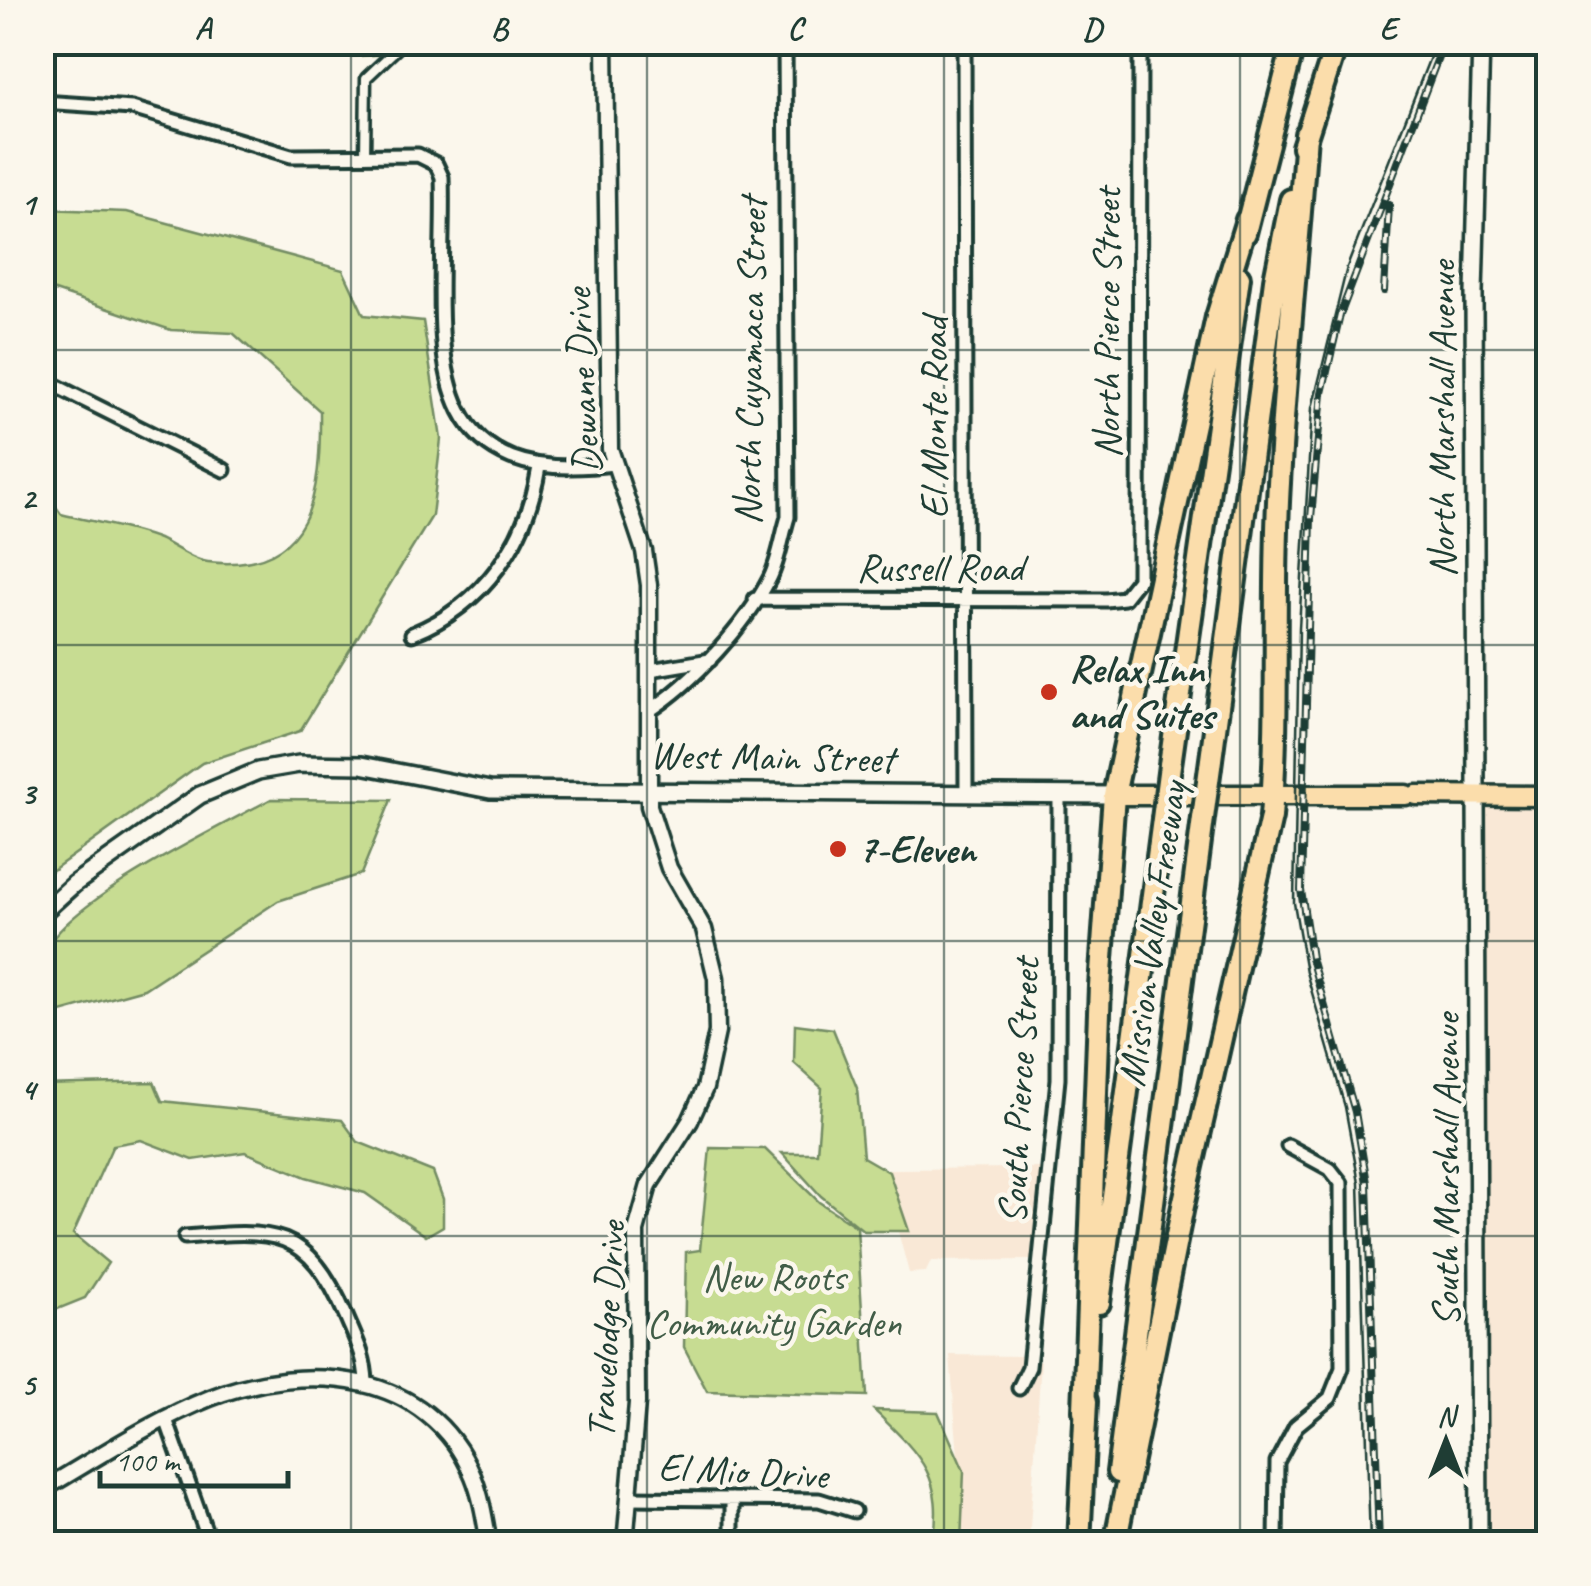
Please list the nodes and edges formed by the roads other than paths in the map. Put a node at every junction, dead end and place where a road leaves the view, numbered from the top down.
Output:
1 (404, 42) edge
2 (605, 42) edge
3 (785, 42) edge
4 (964, 42) edge
5 (1140, 42) edge
6 (1294, 42) edge
7 (1337, 42) edge
8 (1481, 42) edge
9 (42, 102) edge
10 (1306, 134) junction
11 (365, 157) junction
12 (1247, 220) junction
13 (42, 379) edge
14 (613, 464) junction
15 (539, 467) junction
16 (224, 470) dead end
17 (1124, 598) joint
18 (755, 599) junction
19 (968, 601) junction
20 (412, 634) dead end
21 (710, 660) junction
22 (650, 670) junction
23 (649, 712) junction
24 (647, 790) junction
25 (966, 794) junction
26 (1059, 794) junction
27 (1114, 795) junction
28 (1477, 795) junction
29 (1272, 796) junction
30 (1548, 796) edge
31 (42, 913) edge
32 (1288, 1146) dead end
33 (185, 1237) dead end
34 (366, 1382) junction
35 (1019, 1388) dead end
36 (1084, 1411) junction
37 (166, 1419) junction
38 (42, 1490) edge
39 (629, 1498) junction
40 (732, 1499) junction
41 (854, 1511) dead end
42 (1190, 1543) edge
43 (210, 1544) edge
44 (489, 1544) edge
45 (625, 1544) edge
46 (732, 1544) edge
47 (1079, 1544) edge
48 (1114, 1544) edge
49 (1216, 1544) edge
50 (1276, 1544) edge
51 (1406, 1544) edge
52 (1437, 1544) edge
53 (1479, 1544) edge

1 - 11 street
2 - 14 street, Dewane Drive
3 - 18 street, North Cuyamaca Street
4 - 19 street, El Monte Road
5 - 17 street, North Pierce Street
6 - 12 highway, Mission Valley Freeway
7 - 10 highway, Mission Valley Freeway
8 - 28 main road, North Marshall Avenue
9 - 11 street
10 - 29 highway
10 - 48 highway, Mission Valley Freeway, bridge
11 - 15 street
12 - 27 highway
12 - 36 highway, Mission Valley Freeway, bridge
13 - 16 street
14 - 15 street
14 - 22 street, Dewane Drive
15 - 20 street
17 - 19 street, Russell Road
18 - 19 street, Russell Road
18 - 21 street, North Cuyamaca Street
19 - 25 street, El Monte Road
21 - 22 street
21 - 23 street, North Cuyamaca Street
22 - 23 street, Dewane Drive
23 - 24 street
24 - 25 main road, West Main Street
24 - 31 main road, West Main Street
24 - 39 street, Travelodge Drive
25 - 26 main road, West Main Street
26 - 27 main road, West Main Street
26 - 35 street, South Pierce Street
27 - 29 main road, West Main Street
27 - 36 highway
28 - 29 main road, West Main Street
28 - 30 main road, West Main Street
28 - 53 main road, South Marshall Avenue
29 - 48 highway
32 - 50 street
33 - 34 street
34 - 37 street
34 - 44 street
36 - 47 highway, Mission Valley Freeway
37 - 38 street
37 - 43 street
39 - 40 street, El Mio Drive
39 - 45 street, Travelodge Drive
40 - 41 street, El Mio Drive
40 - 46 street
42 - 49 street
51 - 52 street

